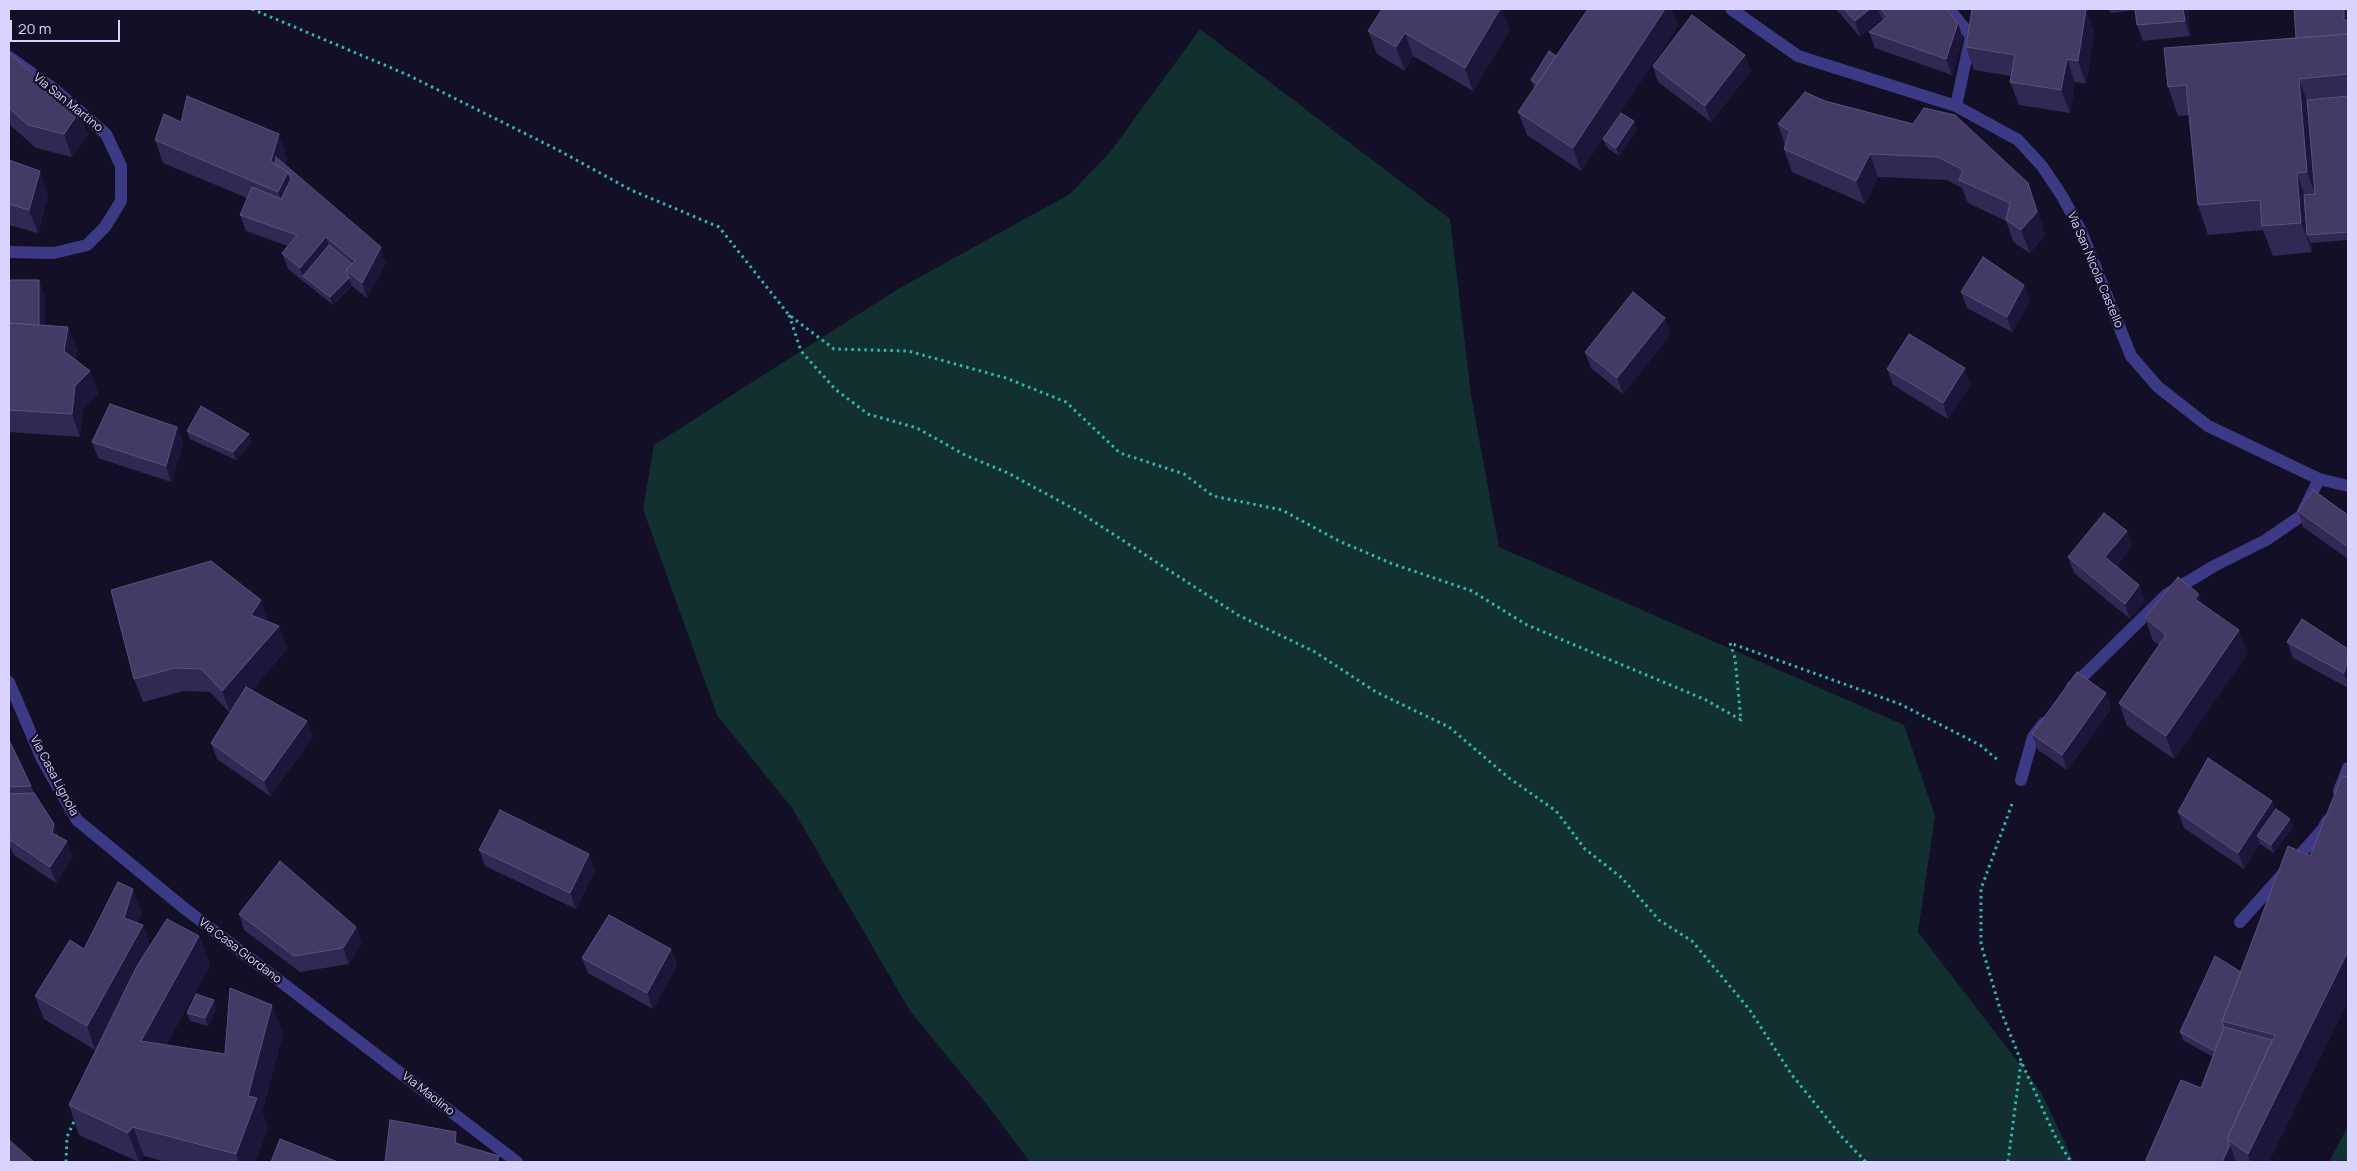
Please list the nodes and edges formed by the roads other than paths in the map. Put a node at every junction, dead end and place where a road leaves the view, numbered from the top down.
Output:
1 (1731, 9) edge
2 (1949, 9) edge
3 (9, 58) edge
4 (1956, 106) junction
5 (9, 252) edge
6 (2319, 479) junction
7 (2348, 486) edge
8 (9, 682) edge
9 (2065, 695) edge
10 (2049, 716) edge
11 (2348, 768) edge
12 (2021, 780) road end
13 (143, 874) joint
14 (2240, 922) dead end
15 (339, 1026) joint
16 (517, 1162) edge

1 - 4 street, Via San Nicola Castello
2 - 4 street
3 - 5 street, Via San Martino
4 - 6 street, Via San Nicola Castello
6 - 7 street, Via San Nicola Castello
6 - 9 street
8 - 13 street, Via Casa Lignola
10 - 12 street
11 - 14 street
13 - 15 street, Via Casa Giordano
15 - 16 street, Via Maolino

